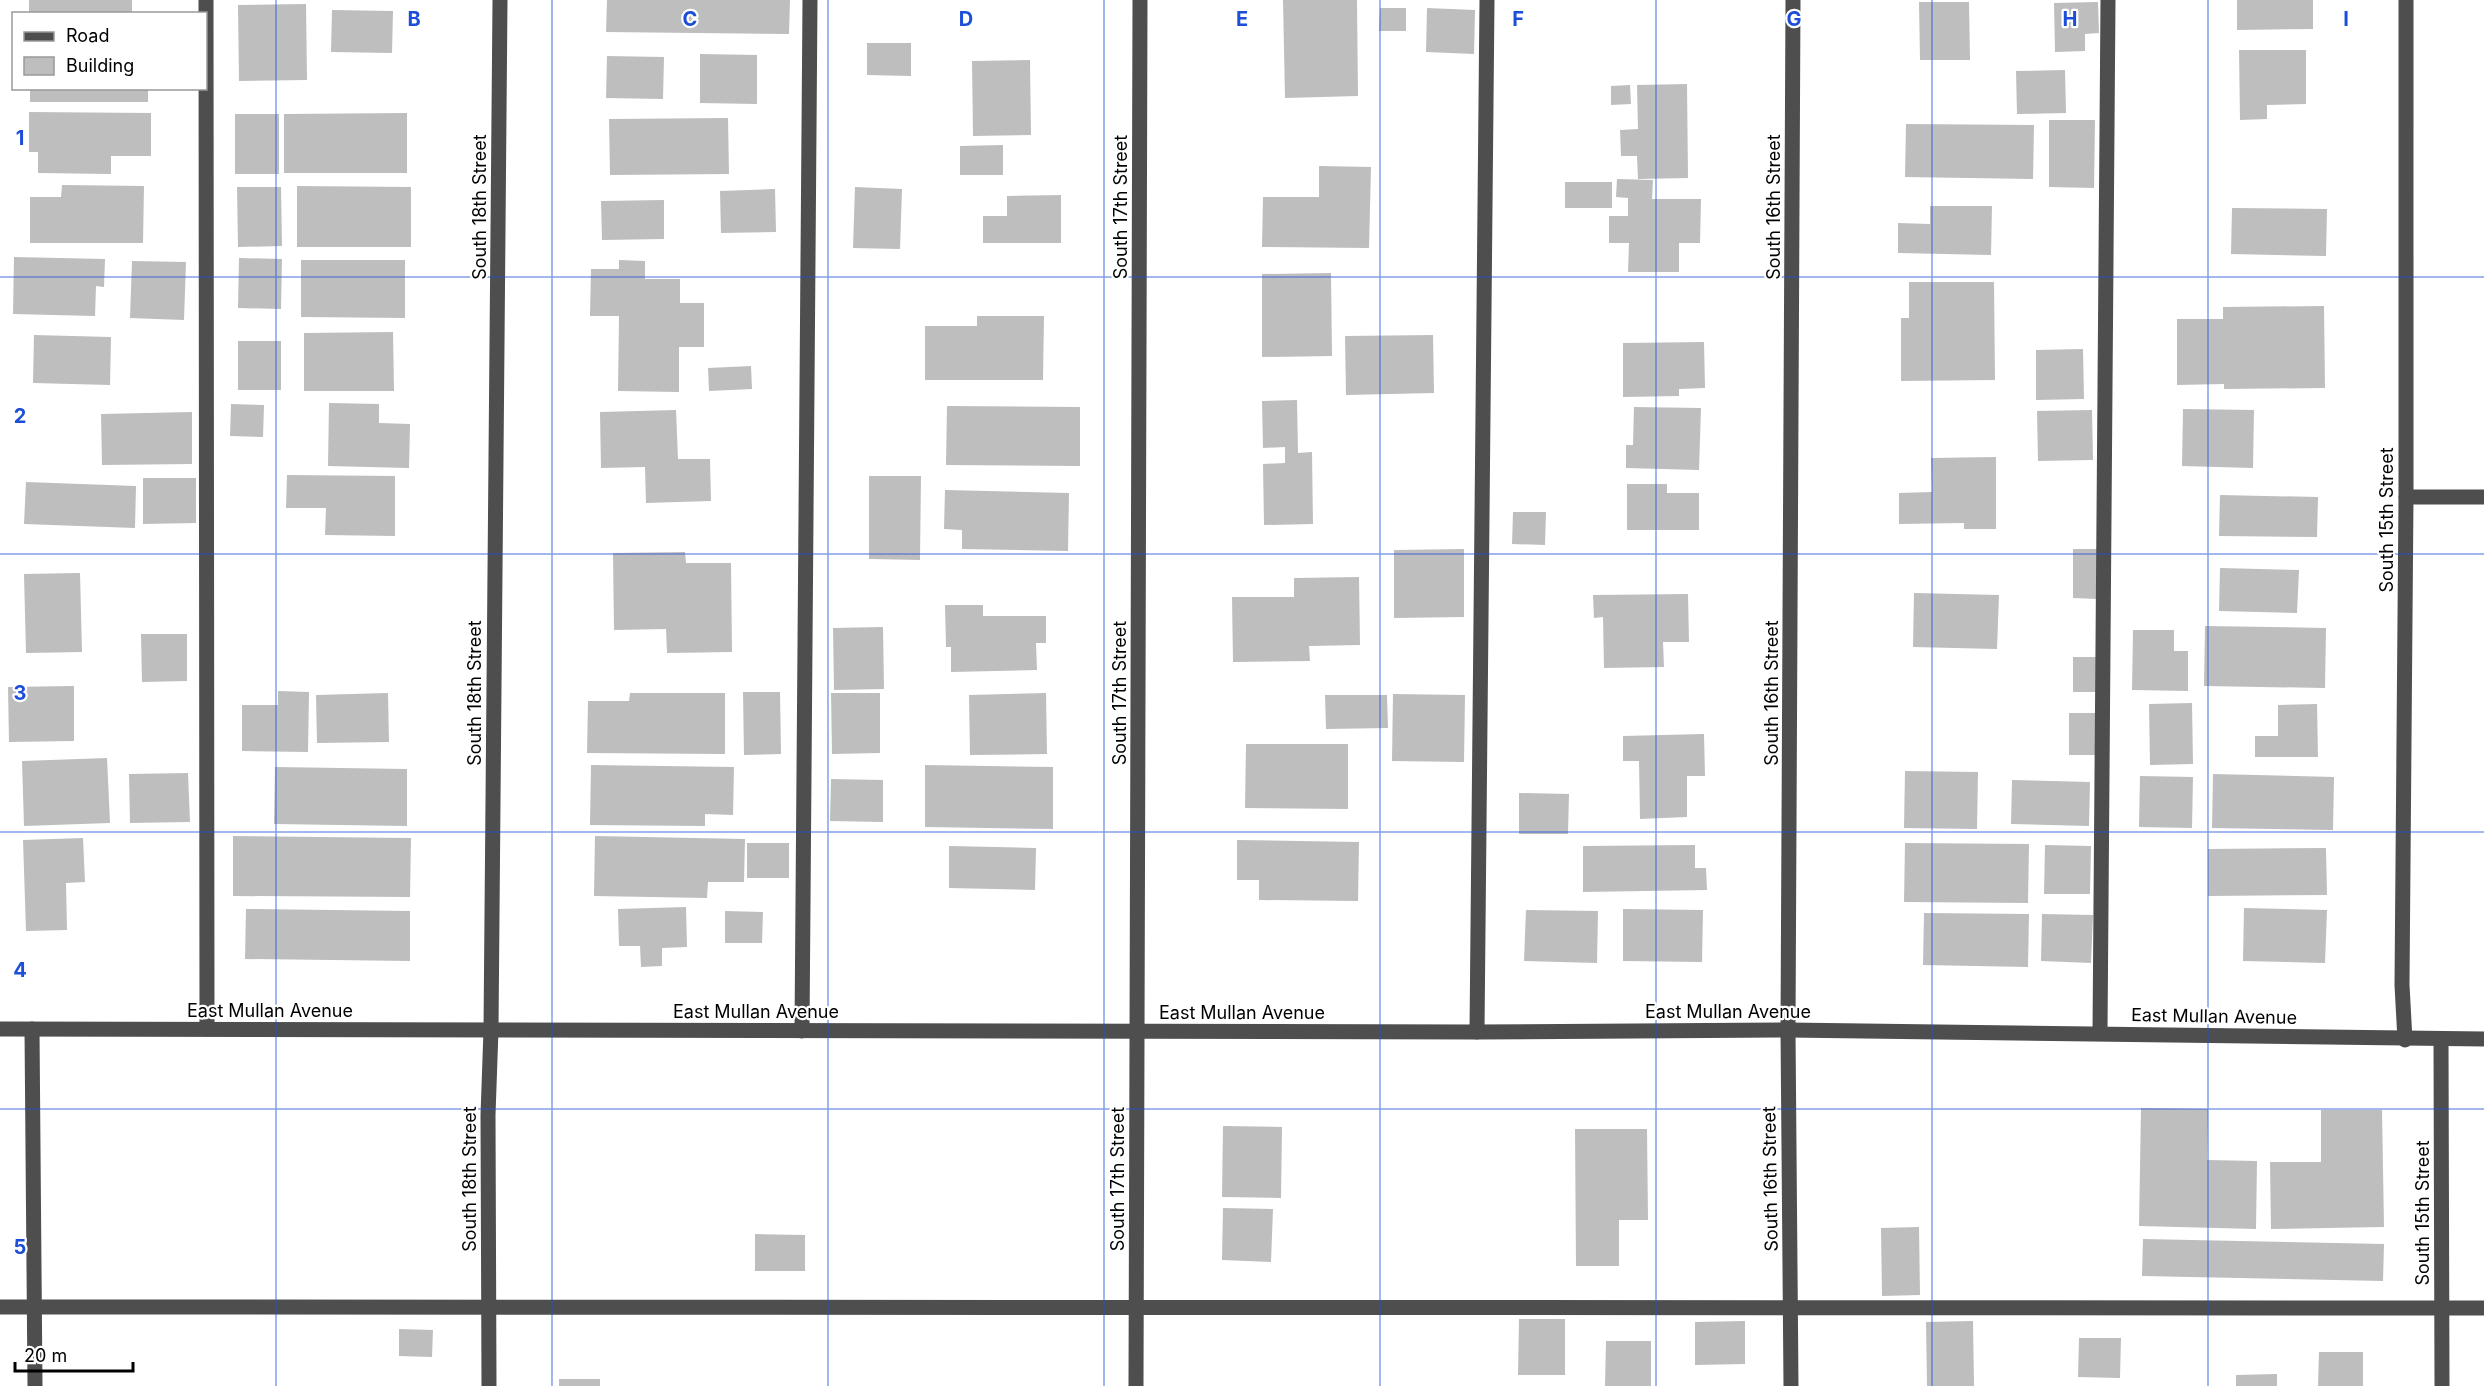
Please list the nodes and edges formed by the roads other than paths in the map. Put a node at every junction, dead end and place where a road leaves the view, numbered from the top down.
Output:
1 (500, 0) edge
2 (810, 0) edge
3 (1140, 0) edge
4 (1487, 0) edge
5 (1793, 0) edge
6 (2108, 0) edge
7 (2406, 0) edge
8 (206, 90) edge
9 (2406, 497) junction
10 (2484, 497) edge
11 (0, 1029) edge
12 (32, 1029) junction
13 (207, 1029) junction
14 (491, 1030) junction
15 (802, 1030) junction
16 (1788, 1030) junction
17 (1137, 1031) junction
18 (1477, 1032) junction
19 (2100, 1033) junction
20 (2441, 1039) junction
21 (2484, 1039) edge
22 (2405, 1040) junction
23 (0, 1307) edge
24 (34, 1307) junction
25 (488, 1307) junction
26 (1136, 1308) junction
27 (1791, 1308) junction
28 (2442, 1308) junction
29 (2484, 1308) edge
30 (34, 1386) edge
31 (489, 1386) edge
32 (1136, 1386) edge
33 (1791, 1386) edge
34 (2442, 1386) edge

1 - 14 street, South 18th Street
2 - 15 street
3 - 17 street, South 17th Street
4 - 18 street
5 - 16 street, South 16th Street
6 - 19 street
7 - 9 street, South 15th Street
8 - 13 street
9 - 10 street
9 - 22 street, South 15th Street
11 - 12 street, East Mullan Avenue
12 - 13 street, East Mullan Avenue
12 - 24 street
13 - 14 street, East Mullan Avenue
14 - 15 street, East Mullan Avenue
14 - 25 street, South 18th Street
15 - 17 street, East Mullan Avenue
16 - 18 street, East Mullan Avenue
16 - 19 street, East Mullan Avenue
16 - 27 street, South 16th Street
17 - 18 street, East Mullan Avenue
17 - 26 street, South 17th Street
19 - 22 street, East Mullan Avenue
20 - 21 street, East Mullan Avenue
20 - 22 street, East Mullan Avenue
20 - 28 street, South 15th Street
23 - 24 street
24 - 25 street
24 - 30 street
25 - 26 street
25 - 31 street, South 18th Street
26 - 27 street
26 - 32 street, South 17th Street
27 - 28 street
27 - 33 street, South 16th Street
28 - 29 street
28 - 34 street, South 15th Street

